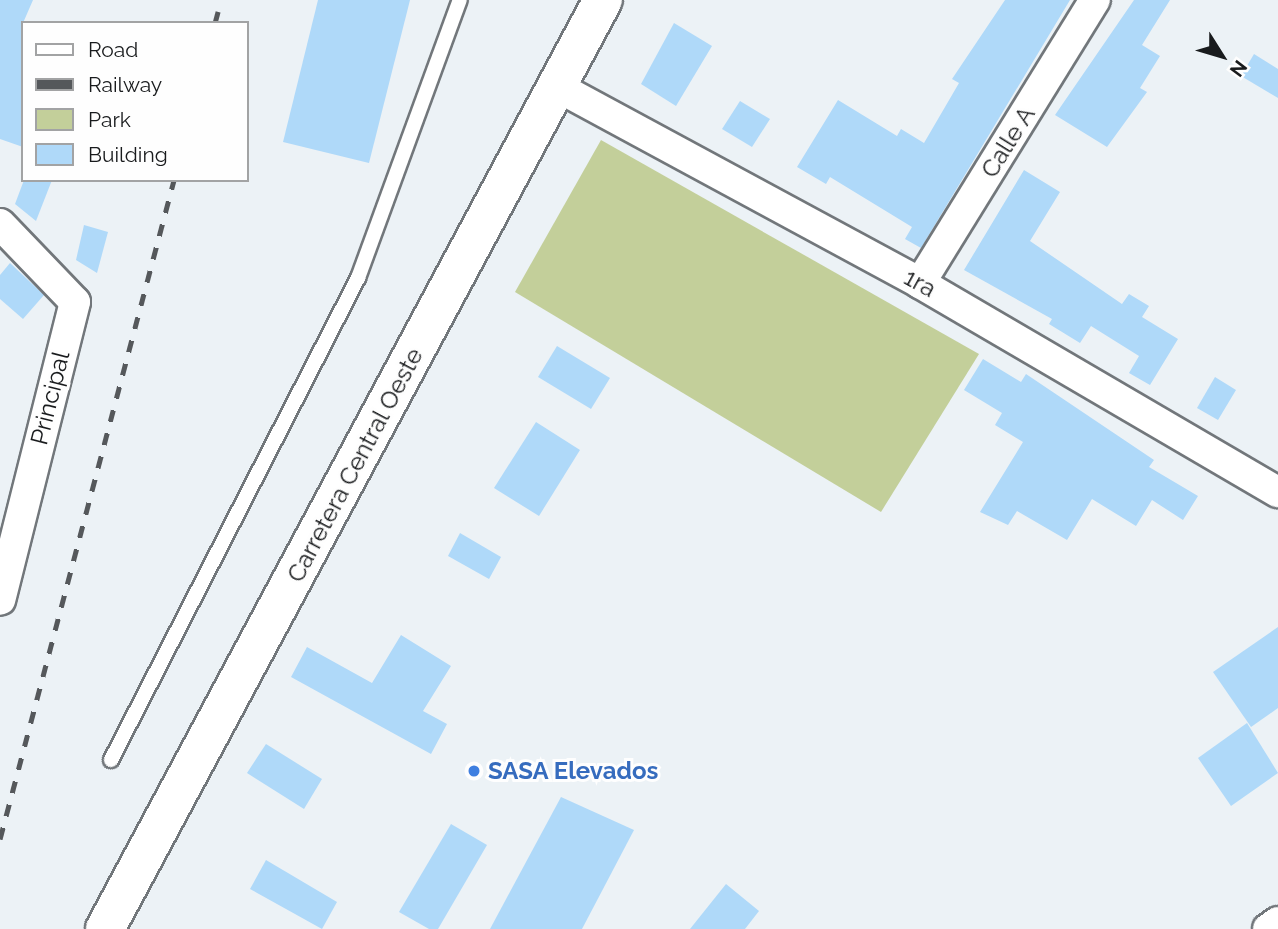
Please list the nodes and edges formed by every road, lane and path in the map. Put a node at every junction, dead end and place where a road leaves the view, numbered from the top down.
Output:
1 (460, 0) edge
2 (603, 0) edge
3 (1095, 0) edge
4 (556, 86) junction
5 (5, 234) edge
6 (920, 283) junction
7 (1278, 492) edge
8 (0, 600) edge
9 (111, 760) dead end
10 (1278, 922) edge
11 (105, 929) edge
12 (1268, 929) edge

1 - 9 lane
2 - 4 main road, Carretera Central Oeste
3 - 6 street, Calle A
4 - 6 street, 1ra
4 - 11 main road, Carretera Central Oeste
5 - 8 street, Principal
6 - 7 street, 1ra
10 - 12 street

